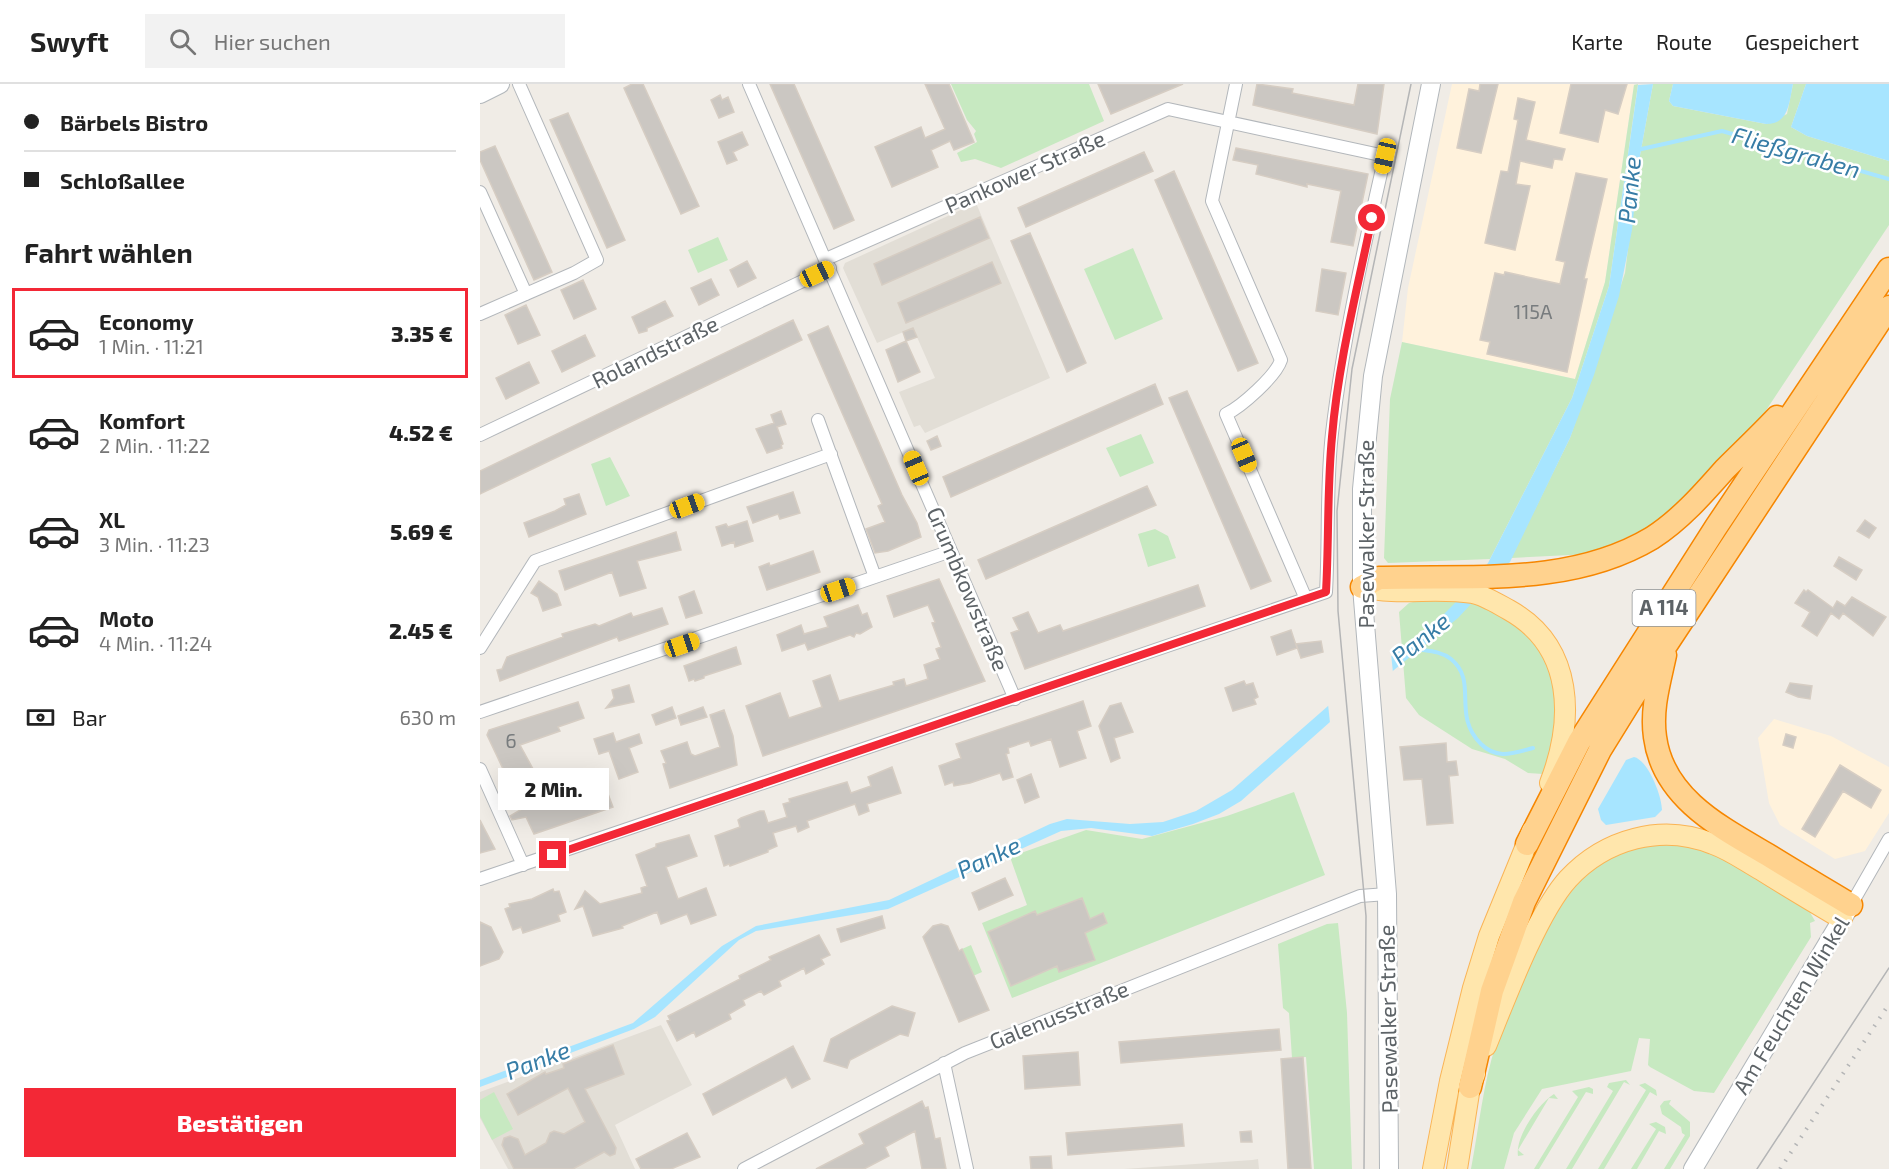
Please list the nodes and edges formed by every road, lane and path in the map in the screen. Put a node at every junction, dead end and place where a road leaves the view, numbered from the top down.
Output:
1 (500, 84) edge
2 (519, 84) edge
3 (749, 84) edge
4 (1236, 84) edge
5 (1431, 84) edge
6 (480, 94) edge
7 (1228, 122) junction
8 (1385, 156) joint
9 (480, 192) edge
10 (828, 264) junction
11 (1889, 269) edge
12 (526, 294) junction
13 (1889, 308) edge
14 (480, 314) edge
15 (1815, 380) junction
16 (818, 420) dead end
17 (480, 435) edge
18 (831, 454) junction
19 (951, 551) junction
20 (875, 577) junction
21 (1362, 587) junction
22 (1306, 599) junction
23 (1668, 643) junction
24 (480, 648) edge
25 (1015, 699) junction
26 (480, 712) edge
27 (480, 769) edge
28 (1889, 840) edge
29 (1527, 844) junction
30 (523, 865) junction
31 (480, 879) edge
32 (1387, 894) junction
33 (1846, 912) junction
34 (944, 1064) junction
35 (1470, 1087) junction
36 (744, 1169) edge
37 (967, 1169) edge
38 (1389, 1169) edge
39 (1433, 1169) edge
40 (1457, 1169) edge
41 (1693, 1169) edge

1 - 6 main road
2 - 12 street
3 - 10 street, Grumbkowstraße
4 - 7 street
5 - 21 main road, Pasewalker Straße
7 - 8 street, Pankower Straße
7 - 10 street, Pankower Straße
7 - 22 street
8 - 22 street, Pasewalker Straße
9 - 12 street
10 - 17 street, Rolandstraße
10 - 19 street, Grumbkowstraße
11 - 15 highway, A 114
12 - 14 street
13 - 23 highway, A 114
15 - 21 highway
15 - 29 highway, A 114
16 - 18 street
18 - 20 street
18 - 24 street
19 - 20 street
19 - 25 street, Grumbkowstraße
20 - 26 street
21 - 29 main road
21 - 32 main road, Pasewalker Straße
22 - 25 street
23 - 33 highway
23 - 35 highway, A 114
25 - 30 street
27 - 30 street
28 - 33 street, Am Feuchten Winkel
29 - 39 main road
30 - 31 street
32 - 34 street, Galenusstraße
32 - 38 main road, Pasewalker Straße
33 - 35 main road
33 - 41 main road, Am Feuchten Winkel
34 - 36 street, Galenusstraße
34 - 37 street
35 - 40 main road

